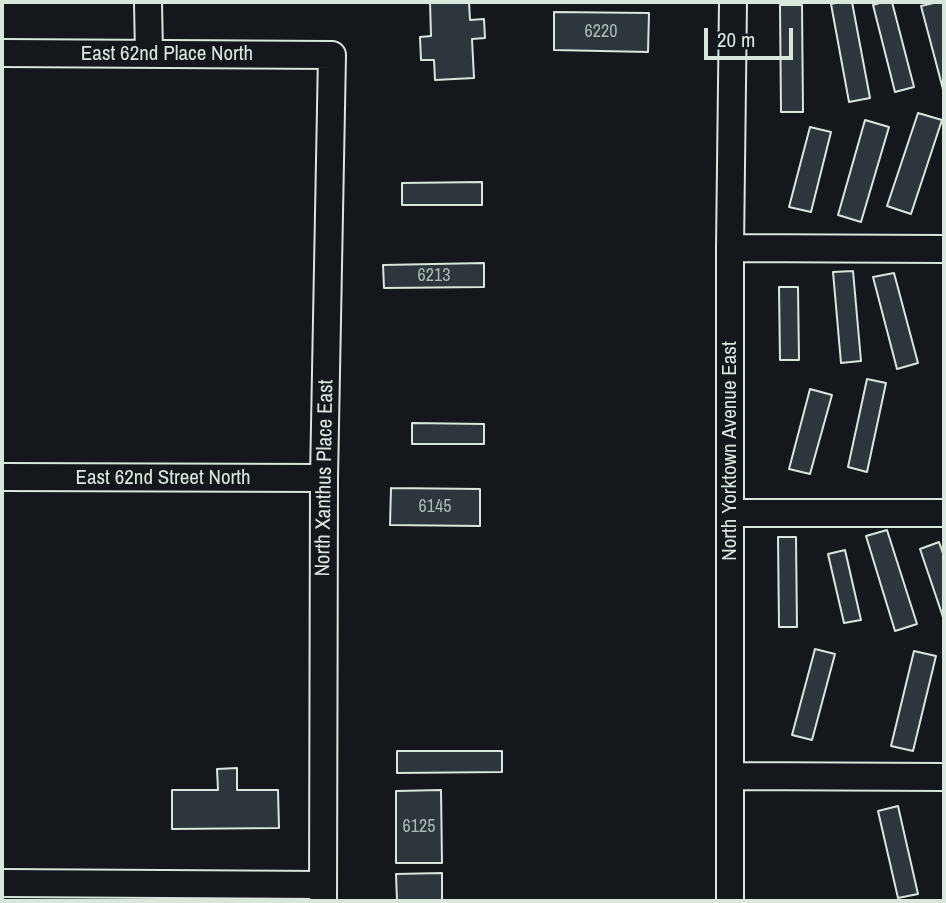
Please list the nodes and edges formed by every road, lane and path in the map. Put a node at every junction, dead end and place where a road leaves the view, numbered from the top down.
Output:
1 (148, 2) edge
2 (733, 2) edge
3 (2, 53) edge
4 (149, 54) junction
5 (332, 55) joint
6 (730, 248) junction
7 (944, 249) edge
8 (2, 477) edge
9 (324, 478) junction
10 (730, 513) junction
11 (944, 513) edge
12 (730, 775) junction
13 (944, 777) edge
14 (2, 883) edge
15 (323, 893) edge
16 (730, 901) edge

1 - 4 street
2 - 6 street, North Yorktown Avenue East
3 - 4 street, East 62nd Place North
4 - 5 street, East 62nd Place North
5 - 9 street, North Xanthus Place East
6 - 7 street
6 - 10 street, North Yorktown Avenue East
8 - 9 street, East 62nd Street North
9 - 15 street, North Xanthus Place East
10 - 11 street
10 - 12 street, North Yorktown Avenue East
12 - 13 street
12 - 16 street, North Yorktown Avenue East
14 - 15 street

